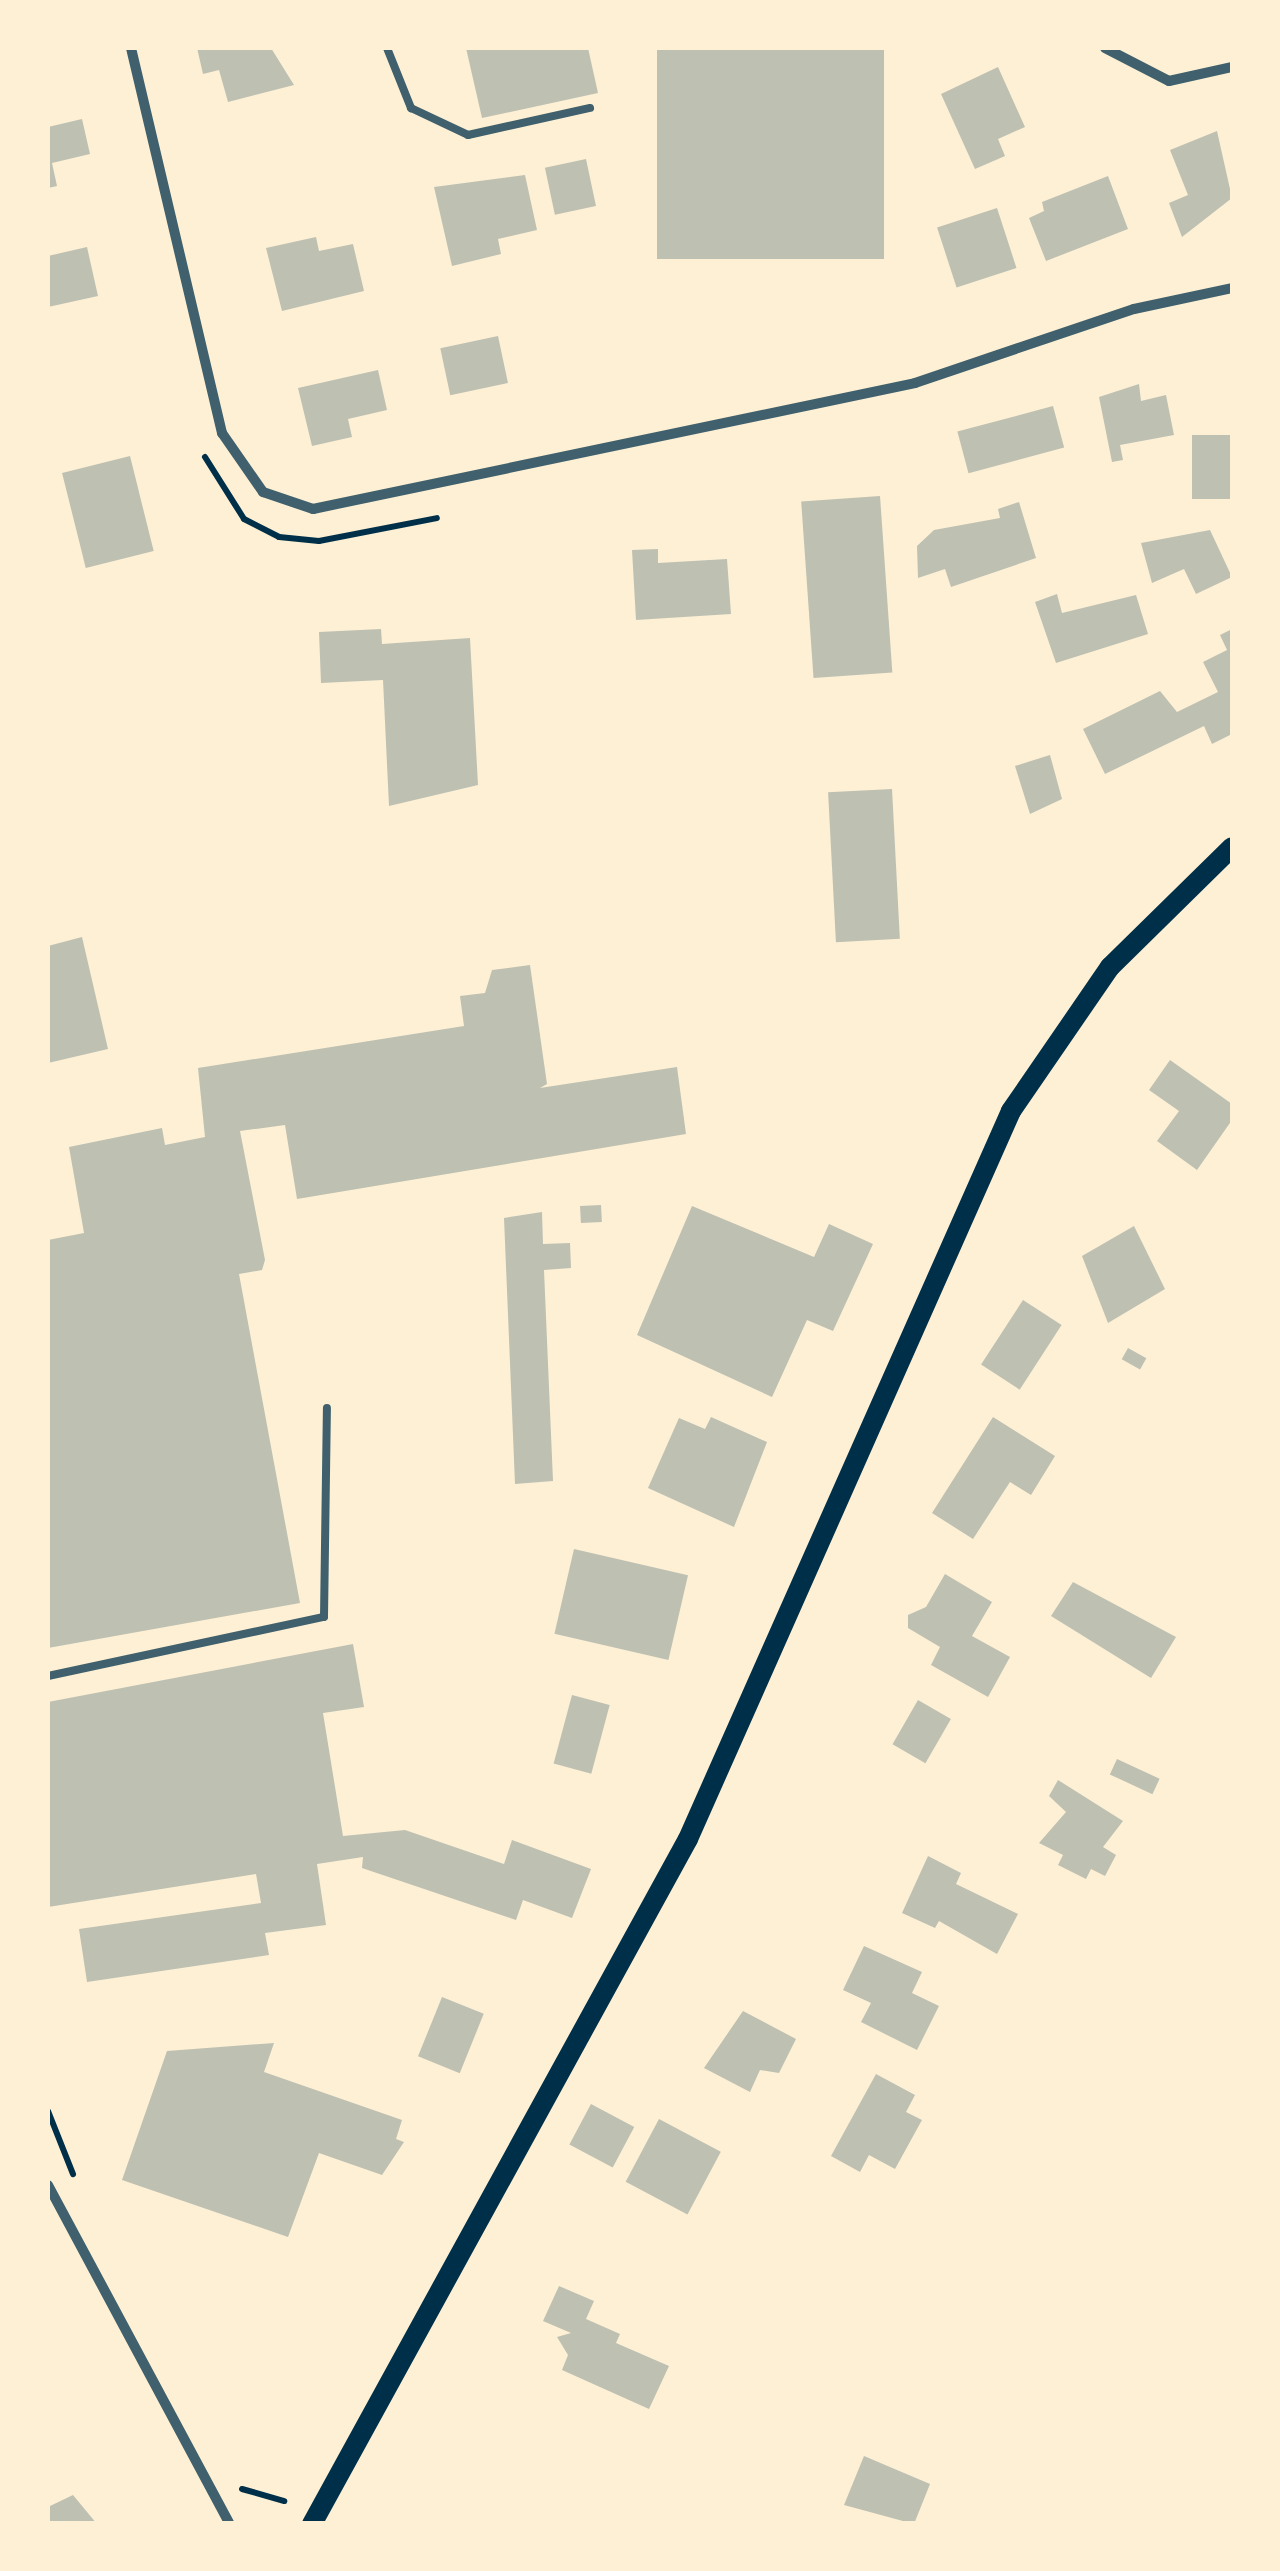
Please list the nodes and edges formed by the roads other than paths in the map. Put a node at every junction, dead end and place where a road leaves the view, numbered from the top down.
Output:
1 (130, 48) edge
2 (387, 48) edge
3 (1106, 48) edge
4 (1232, 67) edge
5 (590, 108) dead end
6 (1232, 288) edge
7 (1232, 847) edge
8 (327, 1408) dead end
9 (48, 1676) edge
10 (48, 2184) edge
11 (230, 2524) edge
12 (312, 2524) edge

1 - 6 street
2 - 5 lane
3 - 4 street
7 - 12 main road
8 - 9 lane
10 - 11 street

